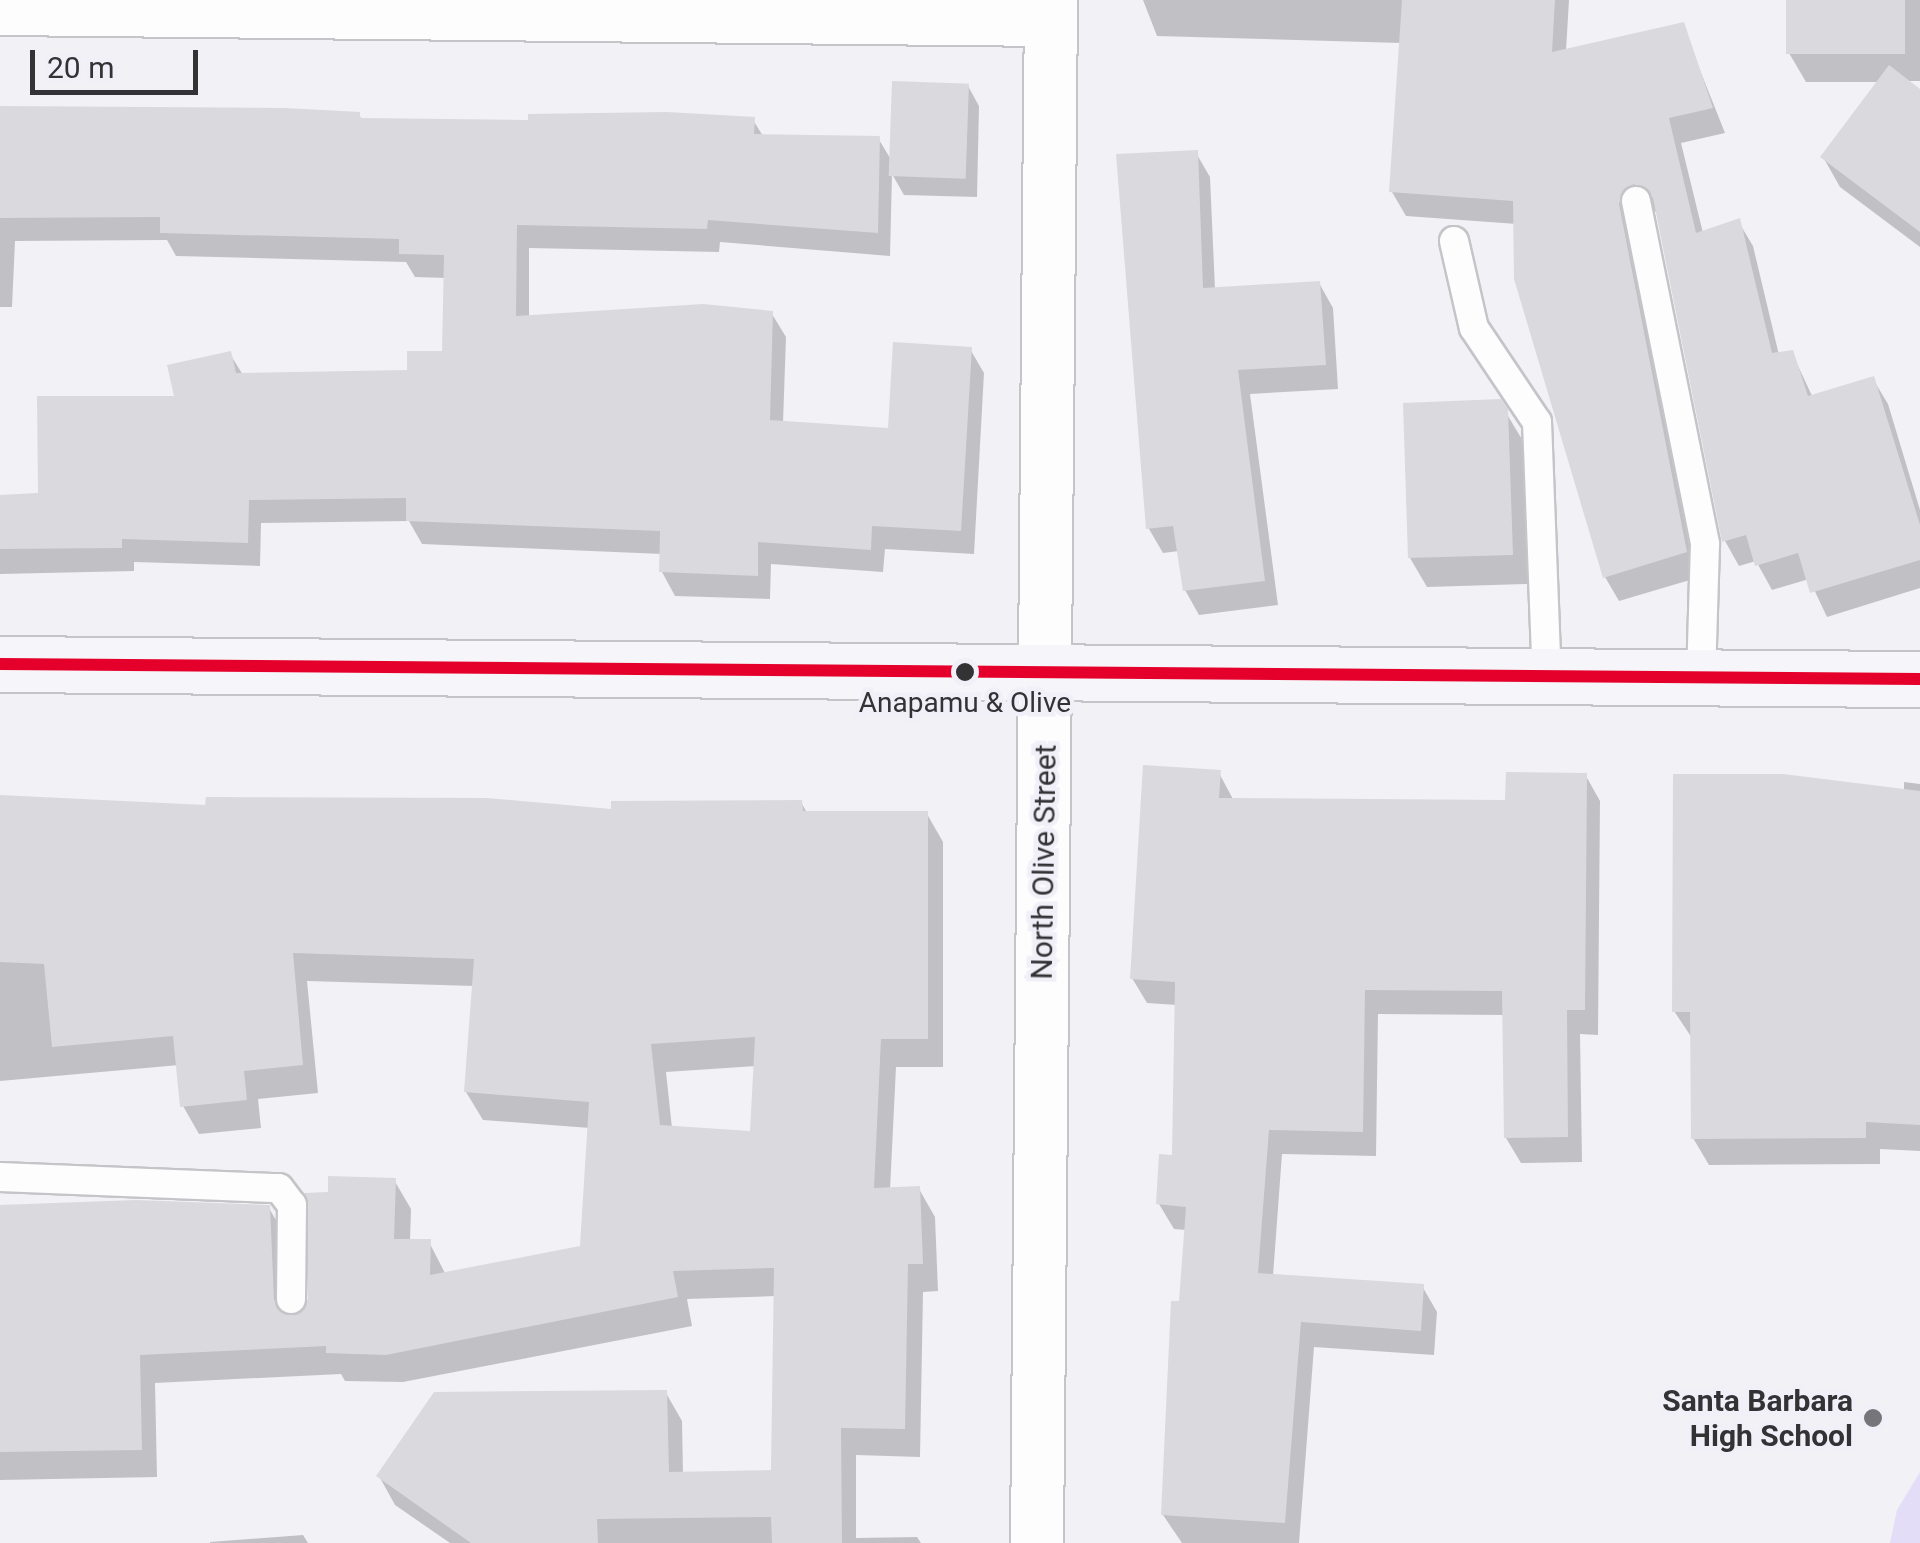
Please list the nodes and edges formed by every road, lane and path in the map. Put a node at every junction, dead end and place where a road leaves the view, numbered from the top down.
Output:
1 (0, 9) edge
2 (1051, 10) edge
3 (1636, 201) dead end
4 (1454, 241) dead end
5 (0, 664) edge
6 (1046, 672) junction
7 (1546, 677) junction
8 (1701, 678) junction
9 (1920, 680) edge
10 (0, 1178) edge
11 (291, 1300) dead end
12 (1036, 1543) edge

1 - 2 street
2 - 6 street, North Olive Street
3 - 8 lane
4 - 7 lane
5 - 6 main road
6 - 7 main road
6 - 12 street, North Olive Street
7 - 8 main road
8 - 9 main road
10 - 11 lane

